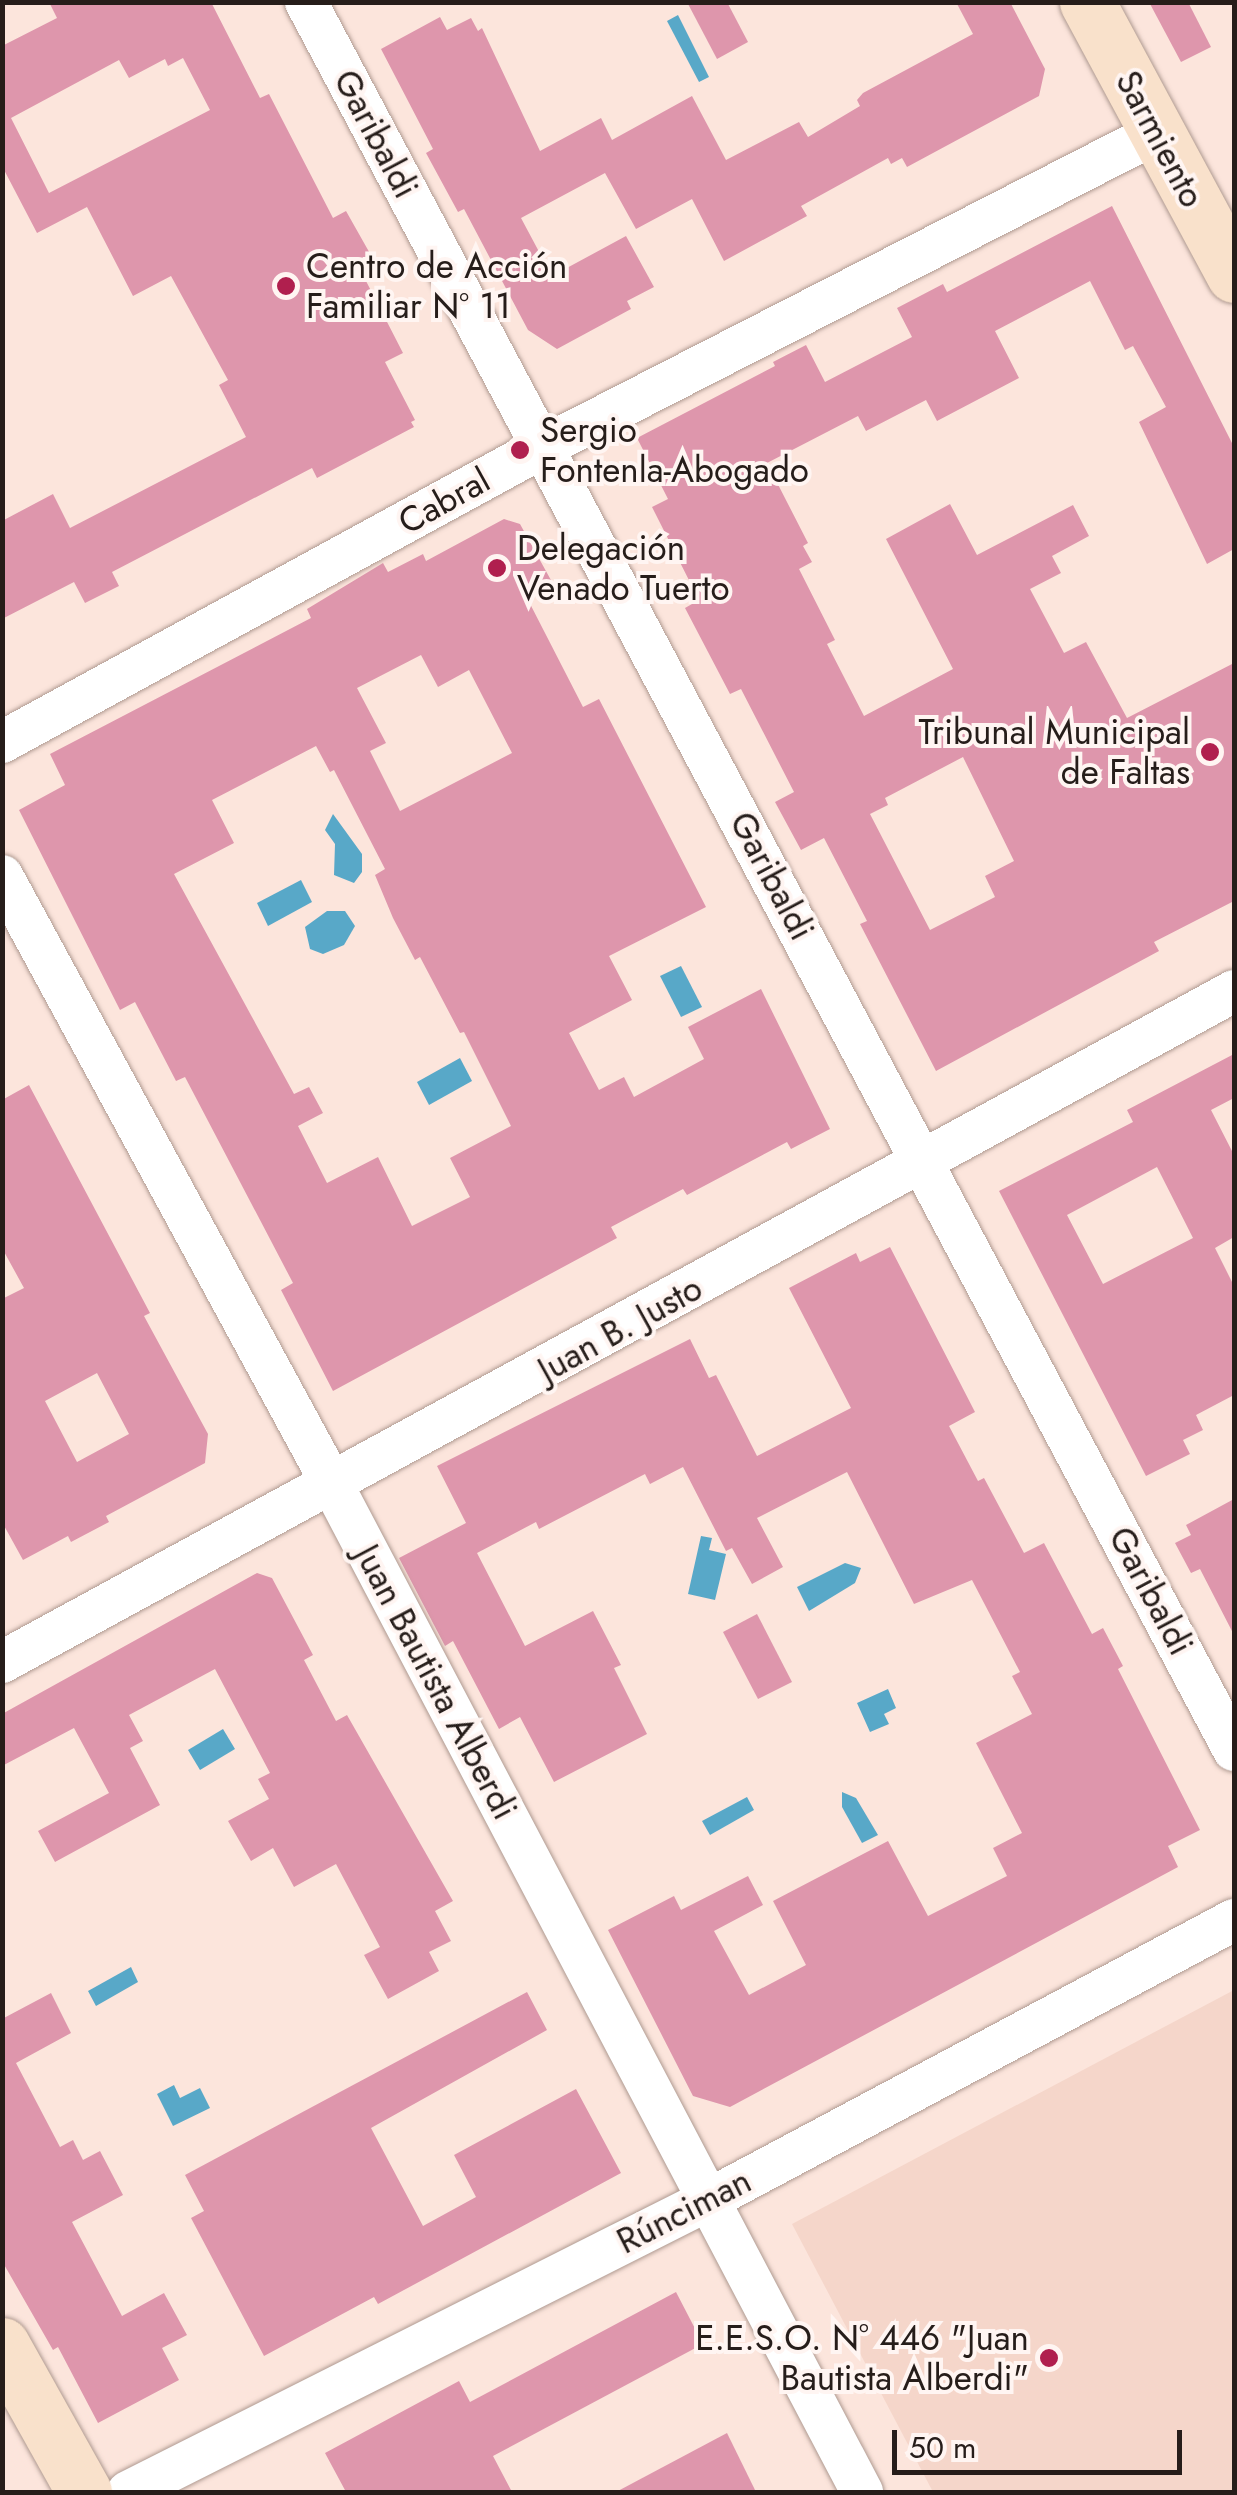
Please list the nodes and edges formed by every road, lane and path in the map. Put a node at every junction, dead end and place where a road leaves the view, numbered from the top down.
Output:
1 (306, 2) edge
2 (1087, 2) edge
3 (1156, 133) junction
4 (1234, 275) edge
5 (544, 446) junction
6 (2, 742) edge
7 (2, 876) edge
8 (1234, 991) edge
9 (924, 1163) junction
10 (333, 1486) junction
11 (2, 1662) edge
12 (1234, 1750) edge
13 (1234, 1920) edge
14 (708, 2200) junction
15 (2, 2345) edge
16 (84, 2492) edge
17 (128, 2492) edge
18 (862, 2492) edge

1 - 5 street, Garibaldi
2 - 3 street, Sarmiento
3 - 4 street, Sarmiento
3 - 5 street, Cabral
5 - 6 street, Cabral
5 - 9 street, Garibaldi
7 - 10 street, Juan Bautista Alberdi
8 - 9 street, Juan B. Justo
9 - 10 street, Juan B. Justo
9 - 12 street, Garibaldi
10 - 11 street, Juan B. Justo
10 - 14 street, Juan Bautista Alberdi
13 - 14 street, Rúnciman
14 - 17 street, Rúnciman
14 - 18 street, Juan Bautista Alberdi
15 - 16 street

